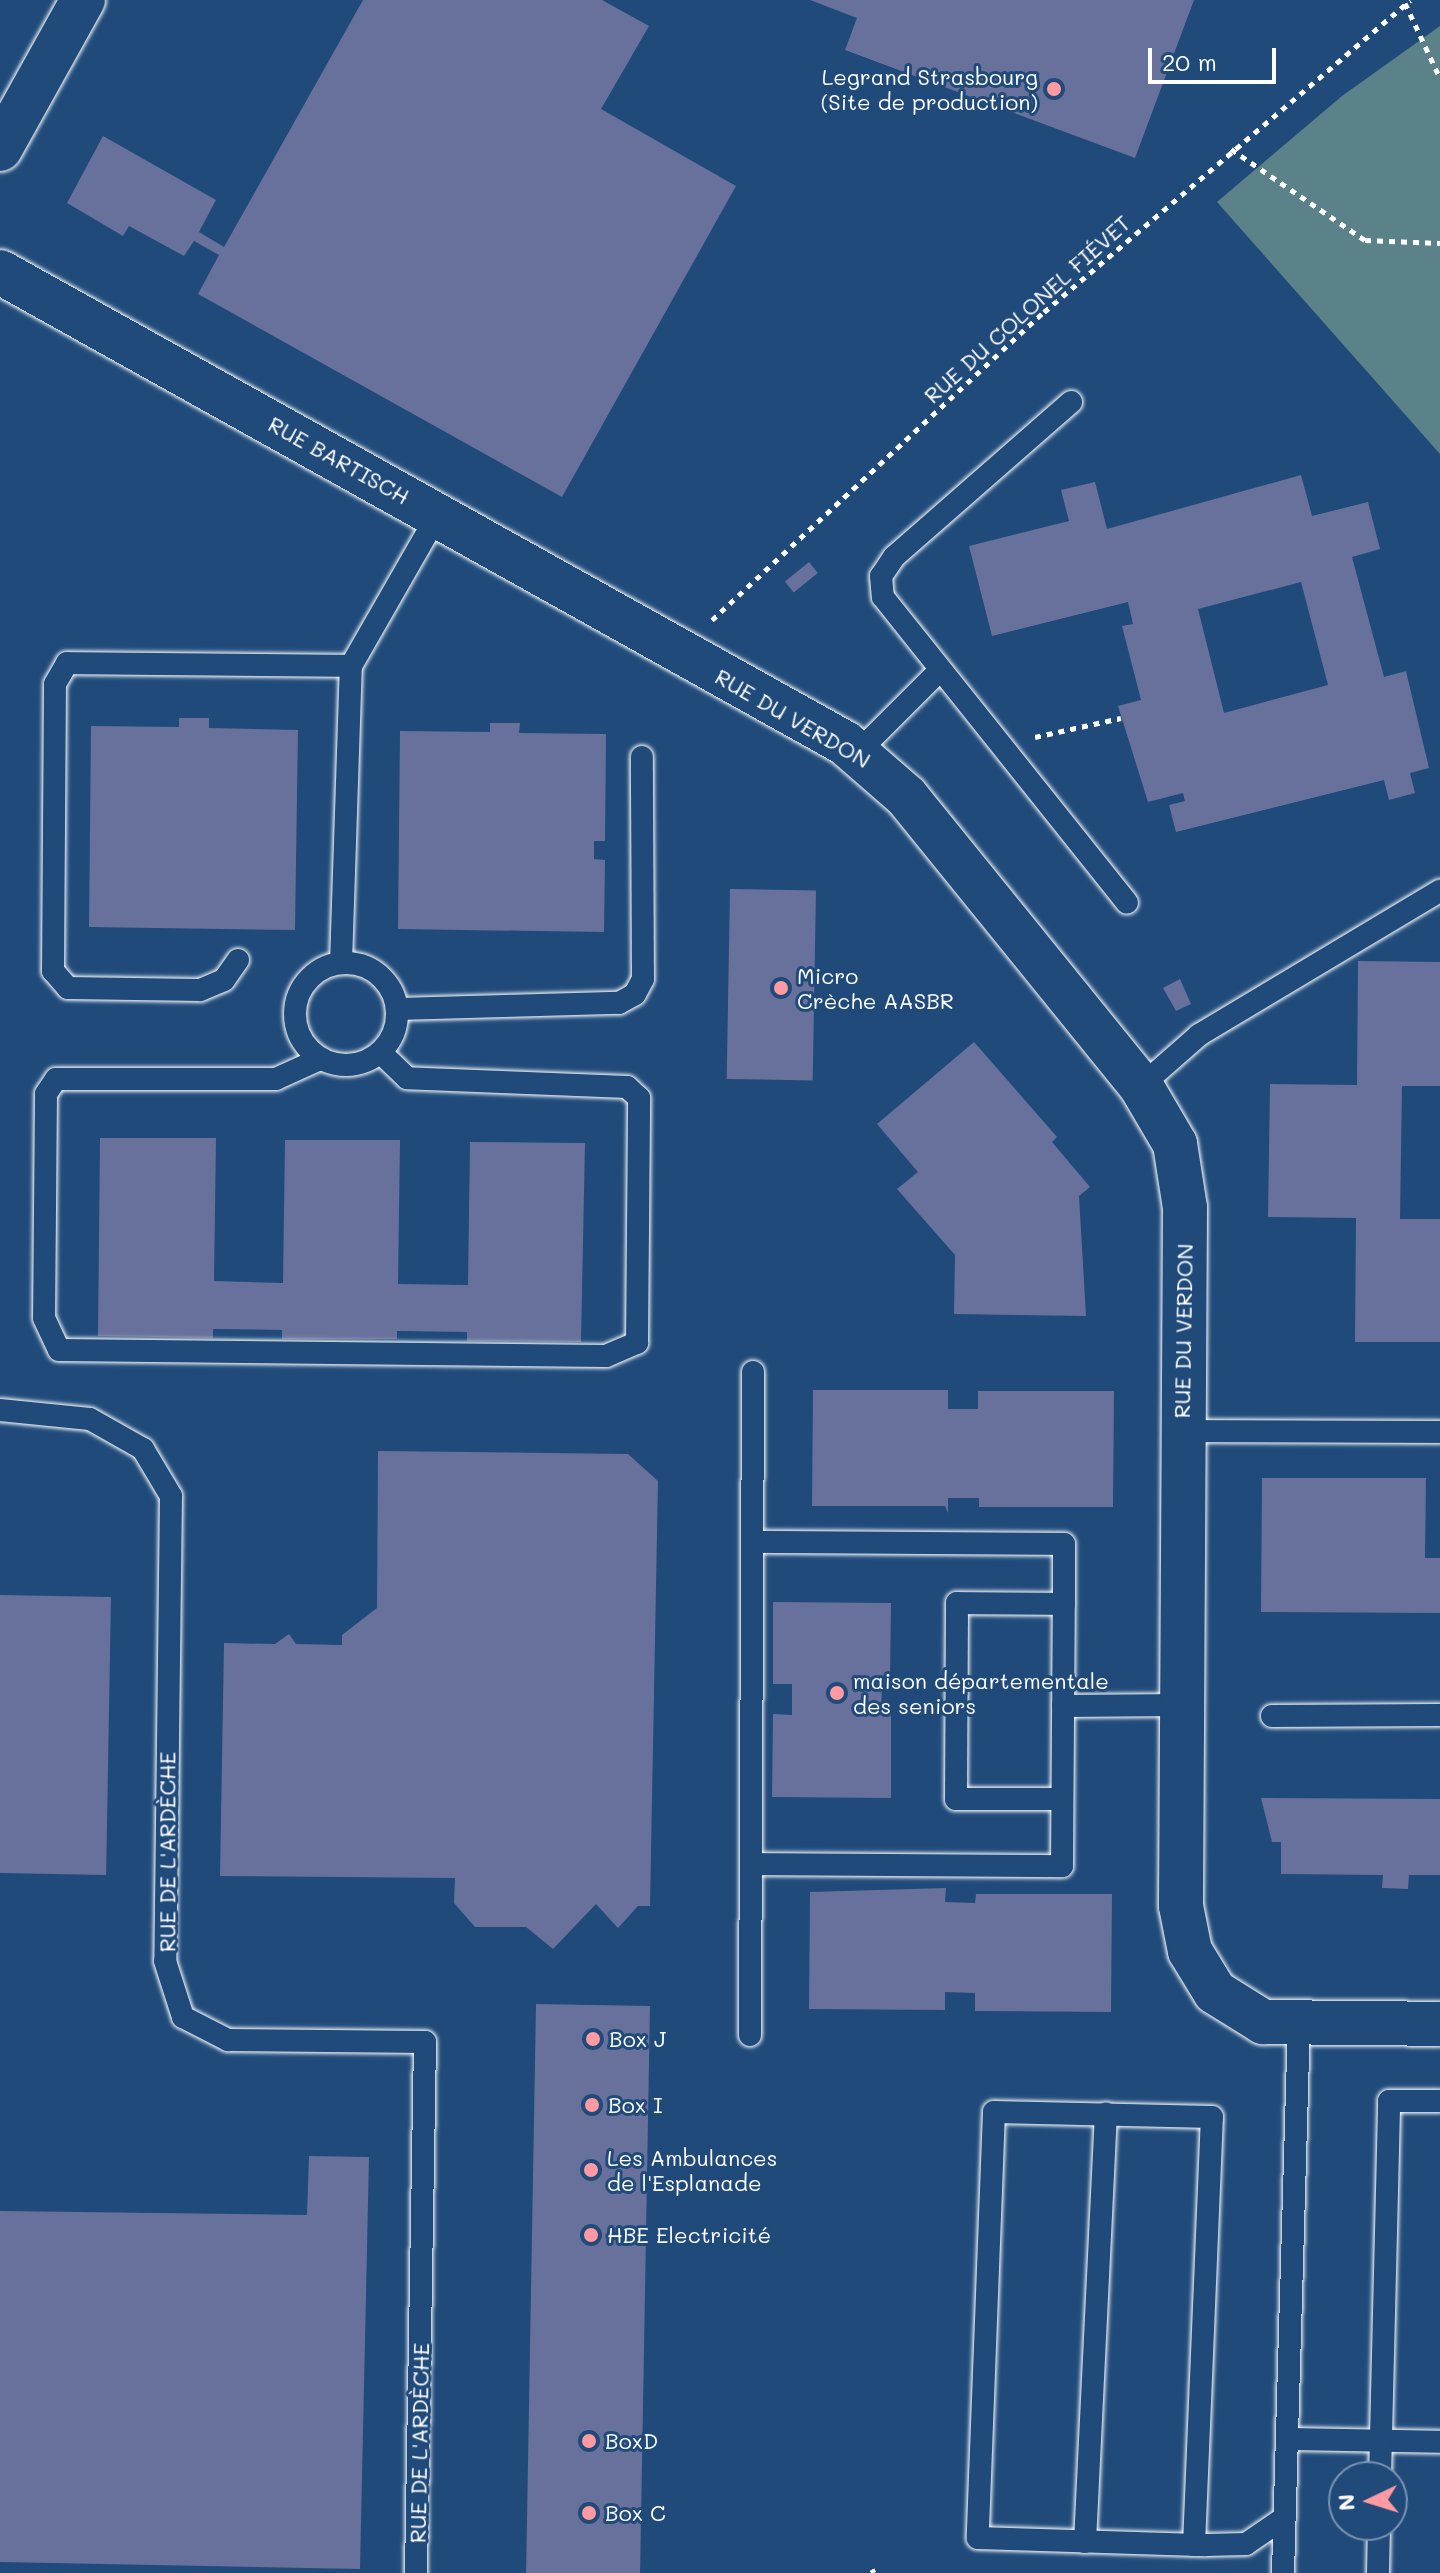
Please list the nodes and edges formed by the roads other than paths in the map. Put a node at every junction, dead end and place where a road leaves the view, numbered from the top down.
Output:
1 (83, 0) edge
2 (0, 149) edge
3 (0, 272) edge
4 (1071, 402) dead end
5 (438, 514) junction
6 (675, 653) joint
7 (351, 666) junction
8 (939, 671) junction
9 (858, 752) junction
10 (642, 757) dead end
11 (1440, 891) edge
12 (1127, 903) dead end
13 (238, 960) dead end
14 (341, 963) junction
15 (398, 1009) junction
16 (381, 1053) junction
17 (320, 1059) junction
18 (1141, 1086) junction
19 (753, 1372) dead end
20 (0, 1410) edge
21 (1182, 1431) junction
22 (1440, 1432) edge
23 (752, 1542) junction
24 (1064, 1604) junction
25 (1182, 1705) junction
26 (1063, 1706) junction
27 (1440, 1715) edge
28 (1272, 1716) dead end
29 (1062, 1799) junction
30 (751, 1864) junction
31 (1299, 2022) junction
32 (1440, 2024) edge
33 (750, 2035) dead end
34 (1440, 2101) edge
35 (1106, 2114) junction
36 (1289, 2439) junction
37 (1381, 2441) junction
38 (1440, 2442) edge
39 (1380, 2461) edge
40 (1284, 2518) junction
41 (1379, 2541) edge
42 (1085, 2542) junction
43 (1194, 2545) junction
44 (416, 2573) edge
45 (1283, 2573) edge
46 (1378, 2573) edge

1 - 2 street
3 - 5 street, RUE BARTISCH
4 - 8 lane
5 - 6 street, RUE BARTISCH
5 - 7 lane
6 - 9 street, RUE DU VERDON
7 - 13 lane
7 - 14 lane
8 - 9 lane
8 - 12 lane
9 - 18 street, RUE DU VERDON
10 - 15 lane
11 - 18 lane
14 - 15 lane
14 - 17 lane
15 - 16 lane
16 - 17 lane
16 - 17 lane
18 - 21 street, RUE DU VERDON
19 - 23 lane
20 - 44 lane, RUE DE L'ARDÈCHE
21 - 22 lane
21 - 25 street, RUE DU VERDON
23 - 24 lane
23 - 30 lane
24 - 26 lane
24 - 29 lane
25 - 26 lane
25 - 31 street, RUE DU VERDON
26 - 29 lane
27 - 28 lane
29 - 30 lane
30 - 33 lane
31 - 32 street, RUE DU VERDON
31 - 36 lane
34 - 37 lane
35 - 42 lane
35 - 42 lane
35 - 43 lane
36 - 37 lane
36 - 40 lane
37 - 38 lane
37 - 39 lane
40 - 43 lane
40 - 45 lane
41 - 46 lane
42 - 43 lane

